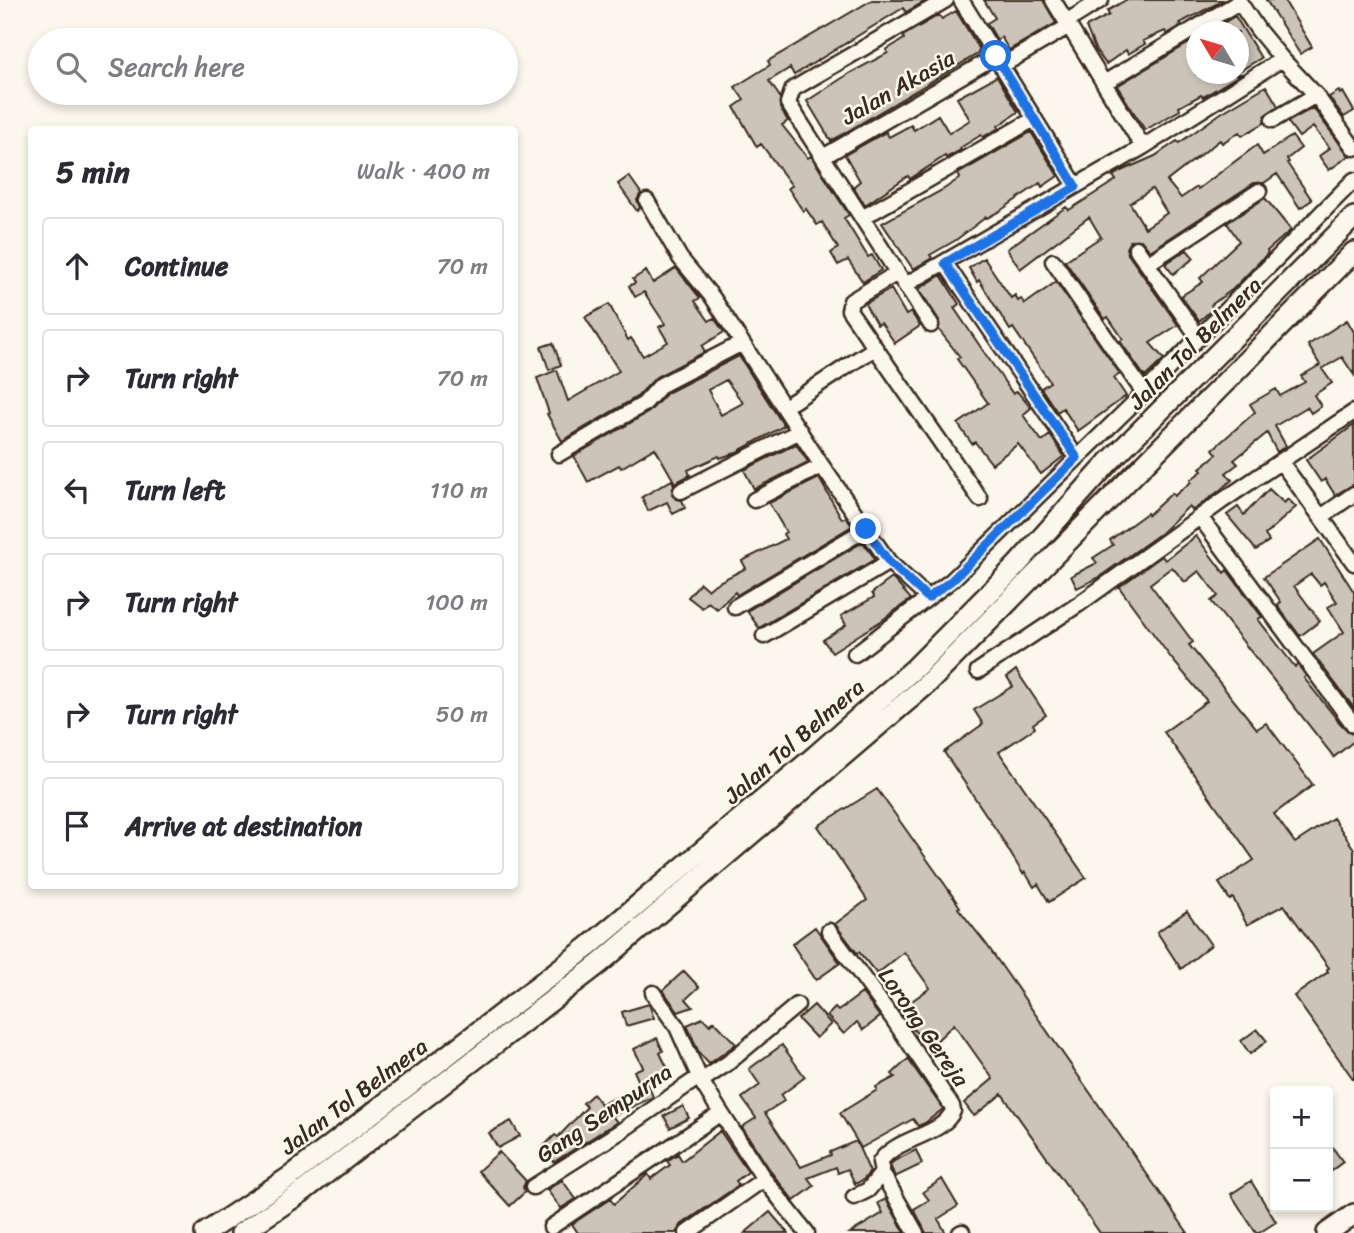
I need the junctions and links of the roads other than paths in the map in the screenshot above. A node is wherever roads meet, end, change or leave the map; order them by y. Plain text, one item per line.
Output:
1 (946, 0) edge
2 (961, 0) edge
3 (1053, 0) edge
4 (1101, 0) edge
5 (1238, 1) edge
6 (1068, 24) junction
7 (1282, 59) junction
8 (998, 61) junction
9 (1104, 83) junction
10 (1315, 95) junction
11 (1034, 119) junction
12 (1273, 120) dead end
13 (1143, 147) junction
14 (1354, 148) edge
15 (823, 157) junction
16 (1354, 180) edge
17 (1076, 187) junction
18 (1259, 191) dead end
19 (648, 201) dead end
20 (1354, 217) edge
21 (862, 218) junction
22 (1136, 248) dead end
23 (1354, 252) edge
24 (1053, 261) dead end
25 (945, 263) junction
26 (1147, 264) junction
27 (901, 279) junction
28 (931, 325) dead end
29 (1199, 338) junction
30 (742, 342) junction
31 (875, 348) junction
32 (1144, 393) junction
33 (792, 402) dead end
34 (1354, 412) edge
35 (800, 431) junction
36 (559, 454) dead end
37 (1077, 458) junction
38 (1281, 462) junction
39 (822, 466) junction
40 (681, 491) dead end
41 (1354, 494) edge
42 (980, 499) dead end
43 (754, 500) dead end
44 (1200, 517) junction
45 (1321, 517) junction
46 (866, 529) junction
47 (889, 562) junction
48 (1354, 563) edge
49 (928, 598) junction
50 (735, 607) dead end
51 (764, 636) dead end
52 (855, 654) dead end
53 (978, 671) dead end
54 (1354, 725) edge
55 (829, 932) dead end
56 (653, 993) dead end
57 (797, 1005) dead end
58 (700, 1079) junction
59 (721, 1113) junction
60 (881, 1173) junction
61 (764, 1179) junction
62 (533, 1186) dead end
63 (854, 1197) dead end
64 (1354, 1214) edge
65 (551, 1227) dead end
66 (205, 1233) edge
67 (241, 1233) edge
68 (687, 1233) edge
69 (807, 1233) edge
70 (916, 1233) edge
71 (1327, 1233) edge

1 - 15 street
2 - 8 street
3 - 6 street
4 - 6 street, Jalan Akasia
5 - 7 street
5 - 9 street
6 - 8 street, Jalan Akasia
6 - 9 street
7 - 10 street
7 - 13 street
8 - 11 street
8 - 15 street, Jalan Akasia
9 - 13 street
10 - 12 street
10 - 14 street
11 - 17 street
11 - 21 street
13 - 17 street
15 - 21 street
16 - 29 street
17 - 25 street
18 - 26 street
19 - 30 street
20 - 66 highway, Jalan Tol Belmera
21 - 27 street
22 - 26 street
23 - 67 highway, Jalan Tol Belmera
24 - 32 street
25 - 27 street
25 - 37 street
26 - 29 street
27 - 28 street
27 - 31 street
29 - 32 street
30 - 35 street
30 - 36 street
31 - 33 street
31 - 42 street
32 - 37 street
34 - 38 street
35 - 39 street
35 - 40 street
37 - 49 street
38 - 44 street
38 - 45 street
39 - 43 street
39 - 46 street
41 - 45 street
44 - 53 street
44 - 54 street
45 - 48 street
46 - 47 street
46 - 50 street
47 - 49 street
47 - 51 street
49 - 52 street
55 - 60 street, Lorong Gereja
56 - 58 street
57 - 58 street, Gang Sempurna
58 - 59 street
58 - 62 street, Gang Sempurna
59 - 61 street
59 - 65 street
60 - 63 street
60 - 70 street
61 - 68 street
61 - 69 street
64 - 71 highway

